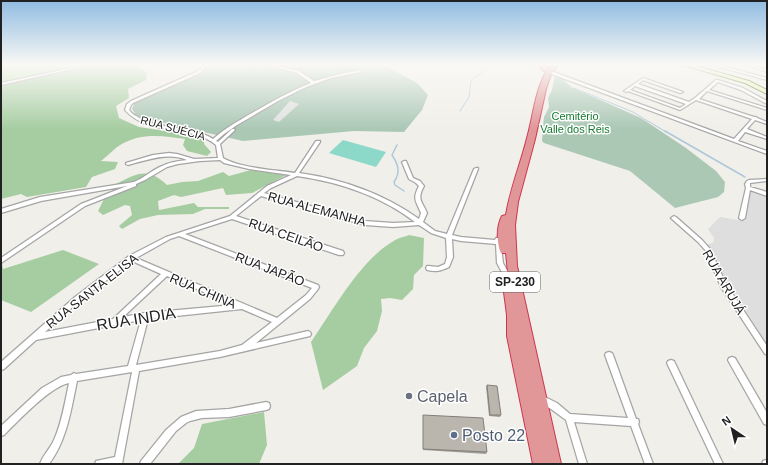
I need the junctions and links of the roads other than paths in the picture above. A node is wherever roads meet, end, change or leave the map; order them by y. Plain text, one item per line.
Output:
1 (169, 86) edge
2 (306, 86) edge
3 (543, 86) edge
4 (584, 86) edge
5 (635, 86) edge
6 (638, 86) edge
7 (662, 86) edge
8 (712, 86) edge
9 (731, 86) edge
10 (754, 86) edge
11 (707, 90) junction
12 (294, 92) junction
13 (680, 92) dead end
14 (767, 92) edge
15 (539, 99) junction
16 (696, 99) junction
17 (688, 103) junction
18 (767, 103) edge
19 (767, 109) edge
20 (755, 118) junction
21 (767, 122) edge
22 (745, 130) junction
23 (767, 138) edge
24 (214, 140) junction
25 (734, 141) junction
26 (318, 142) dead end
27 (218, 144) junction
28 (767, 153) edge
29 (221, 158) junction
30 (194, 162) junction
31 (404, 162) dead end
32 (128, 164) dead end
33 (476, 169) dead end
34 (296, 175) junction
35 (767, 180) edge
36 (140, 181) junction
37 (748, 188) junction
38 (261, 194) junction
39 (767, 194) edge
40 (1, 211) edge
41 (232, 217) junction
42 (674, 218) dead end
43 (742, 218) dead end
44 (420, 223) junction
45 (179, 234) junction
46 (449, 237) junction
47 (500, 238) junction
48 (341, 253) dead end
49 (131, 258) junction
50 (1, 261) edge
51 (429, 268) dead end
52 (165, 274) junction
53 (240, 306) junction
54 (145, 316) junction
55 (115, 321) junction
56 (277, 321) junction
57 (308, 334) dead end
58 (33, 338) junction
59 (244, 348) junction
60 (767, 352) edge
61 (609, 354) dead end
62 (732, 360) dead end
63 (671, 363) dead end
64 (1, 367) edge
65 (134, 368) junction
66 (74, 377) junction
67 (538, 398) junction
68 (266, 406) dead end
69 (569, 418) junction
70 (767, 421) edge
71 (635, 422) junction
72 (1, 432) edge
73 (119, 462) edge
74 (44, 464) edge
75 (99, 464) edge
76 (144, 464) edge
77 (541, 464) edge
78 (553, 464) edge
79 (583, 464) edge
80 (649, 464) edge
81 (719, 464) edge

1 - 24 street, RUA SUÉCIA
2 - 12 street
3 - 15 highway, SP-230
4 - 25 street
5 - 17 street
6 - 17 street
7 - 13 street
8 - 11 street
9 - 18 street
10 - 14 street
11 - 16 street
11 - 19 street
12 - 24 street
12 - 27 street
15 - 47 highway, SP-230
15 - 67 highway, SP-230
16 - 17 street
16 - 20 street
20 - 21 street
20 - 22 street
22 - 23 street
22 - 25 street
24 - 27 street, RUA SUÉCIA
25 - 28 street
26 - 34 street
27 - 29 street
29 - 30 street
29 - 34 street
30 - 32 street
30 - 36 street
31 - 44 street
33 - 46 street
34 - 38 street, RUA SANTA ELISA
34 - 44 street
35 - 37 street
36 - 40 street
36 - 50 street
37 - 39 street
37 - 43 street
38 - 41 street, RUA SANTA ELISA
38 - 44 street, RUA ALEMANHA
41 - 45 street, RUA SANTA ELISA
41 - 48 street, RUA CEILÃO
42 - 60 street, RUA ARUJÁ
44 - 46 street
45 - 49 street, RUA SANTA ELISA
45 - 56 street, RUA JAPÃO
46 - 47 street
46 - 51 street
47 - 77 highway, SP-230
49 - 52 street, RUA CHINA
49 - 58 street, RUA SANTA ELISA
52 - 53 street, RUA CHINA
52 - 55 street
53 - 54 street, RUA INDIA
53 - 56 street, RUA CHINA
54 - 55 street, RUA INDIA
54 - 65 street
55 - 58 street, RUA INDIA
56 - 59 street, RUA JAPÃO
57 - 59 street
58 - 64 street, RUA SANTA ELISA
59 - 65 street, RUA JAPÃO
61 - 71 street
62 - 70 street
63 - 81 street
65 - 66 street, RUA JAPÃO
65 - 73 street
66 - 72 street, RUA JAPÃO
66 - 74 street
67 - 69 street
67 - 78 highway, SP-230
68 - 76 street
69 - 71 street
69 - 79 street
71 - 80 street
73 - 75 street

